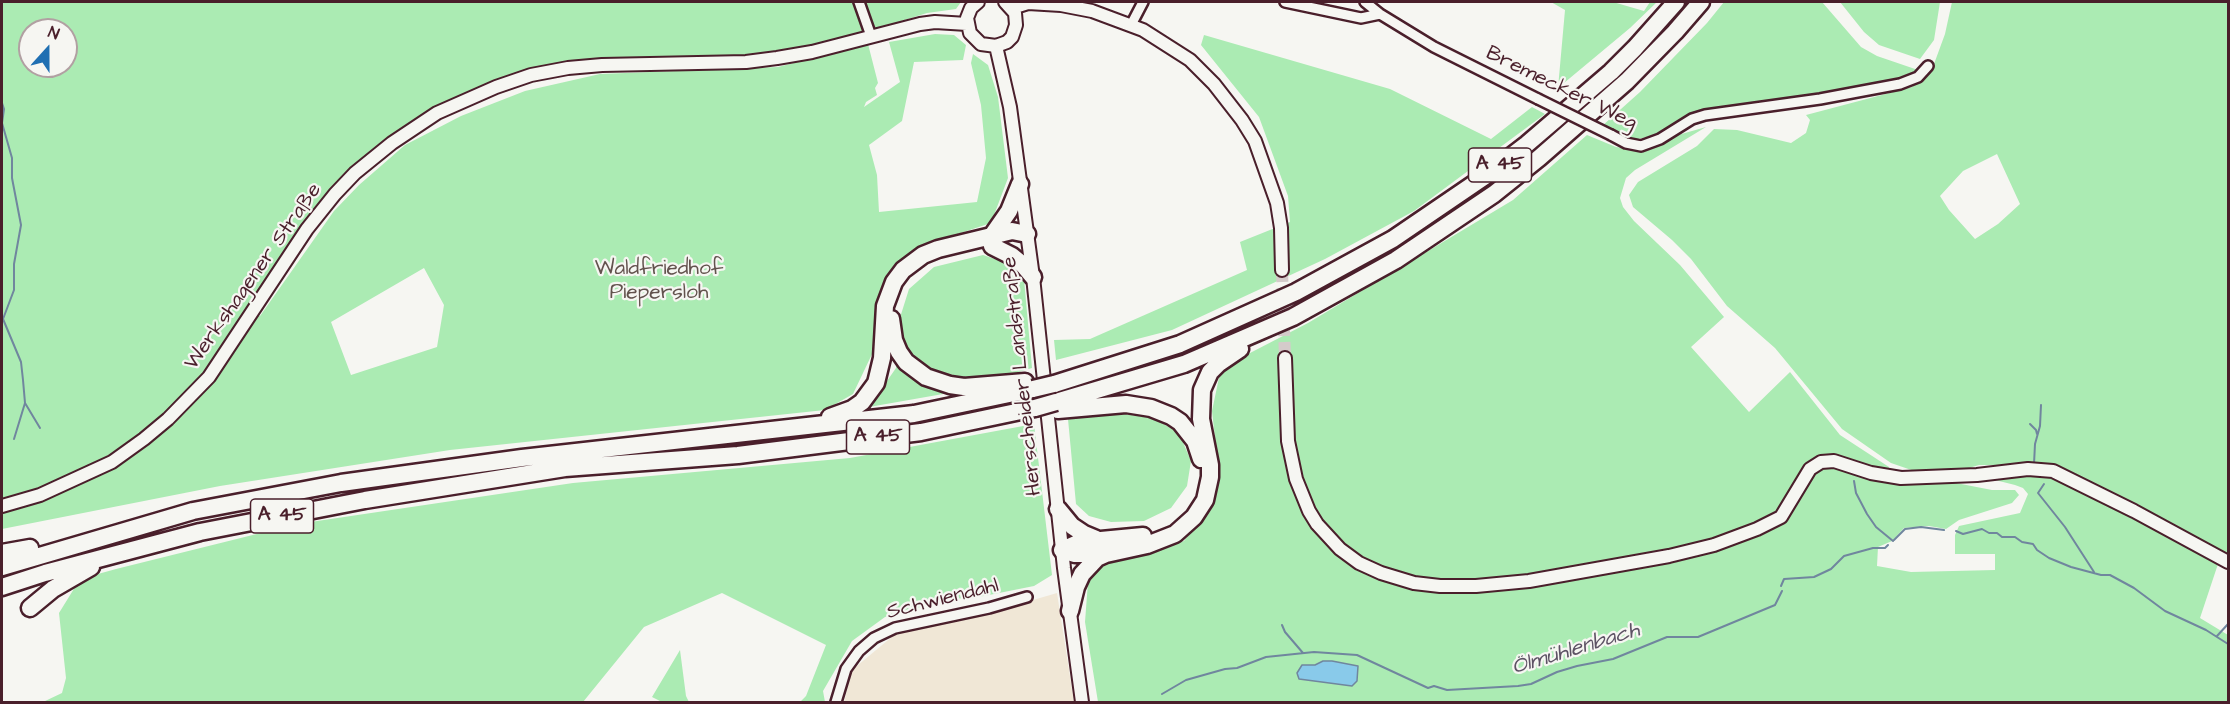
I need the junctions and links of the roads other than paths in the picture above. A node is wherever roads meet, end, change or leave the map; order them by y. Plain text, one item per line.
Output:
1 (859, 2) edge
2 (978, 2) edge
3 (1143, 2) edge
4 (1285, 2) edge
5 (1365, 2) edge
6 (1676, 2) edge
7 (1701, 2) edge
8 (1008, 5) edge
9 (1380, 14) junction
10 (967, 24) junction
11 (1131, 25) junction
12 (871, 36) junction
13 (996, 46) junction
14 (1928, 66) dead end
15 (1020, 184) junction
16 (1027, 234) junction
17 (992, 240) junction
18 (1282, 270) tunnel mouth
19 (1033, 277) junction
20 (1293, 317) junction
21 (1285, 358) tunnel mouth
22 (1032, 385) junction
23 (1056, 406) junction
24 (776, 429) junction
25 (2, 506) edge
26 (1058, 509) junction
27 (81, 543) junction
28 (1103, 547) junction
29 (1062, 550) junction
30 (124, 552) junction
31 (2, 553) edge
32 (2229, 562) edge
33 (2, 567) edge
34 (2, 587) edge
35 (1027, 597) dead end
36 (30, 608) dead end
37 (1070, 611) junction
38 (836, 702) edge
39 (1082, 702) edge

1 - 12 street
2 - 10 main road
3 - 11 street
4 - 9 street
5 - 9 street, Bremecker Weg
6 - 22 highway, A 45
7 - 20 highway, A 45
8 - 11 main road
8 - 13 main road
9 - 14 street, Bremecker Weg, bridge
10 - 12 main road, Werkshagener Straße
10 - 13 main road
11 - 18 main road
12 - 25 main road, Werkshagener Straße
13 - 15 main road, Herscheider Landstraße
15 - 16 main road, Herscheider Landstraße
15 - 17 highway
16 - 17 highway
16 - 19 main road, Herscheider Landstraße
17 - 19 highway
17 - 22 highway
17 - 24 highway
19 - 26 main road, Herscheider Landstraße
20 - 23 highway, A 45
20 - 28 highway
21 - 32 main road
22 - 24 highway, A 45
23 - 28 highway
23 - 30 highway, A 45, bridge
24 - 27 highway, A 45
26 - 28 highway
26 - 29 main road, Herscheider Landstraße
27 - 31 highway
27 - 33 highway, A 45
28 - 29 highway
28 - 37 highway
29 - 37 main road, Herscheider Landstraße
30 - 34 highway, A 45
30 - 36 highway
35 - 38 street, Schwiendahl
37 - 39 main road, Herscheider Landstraße

